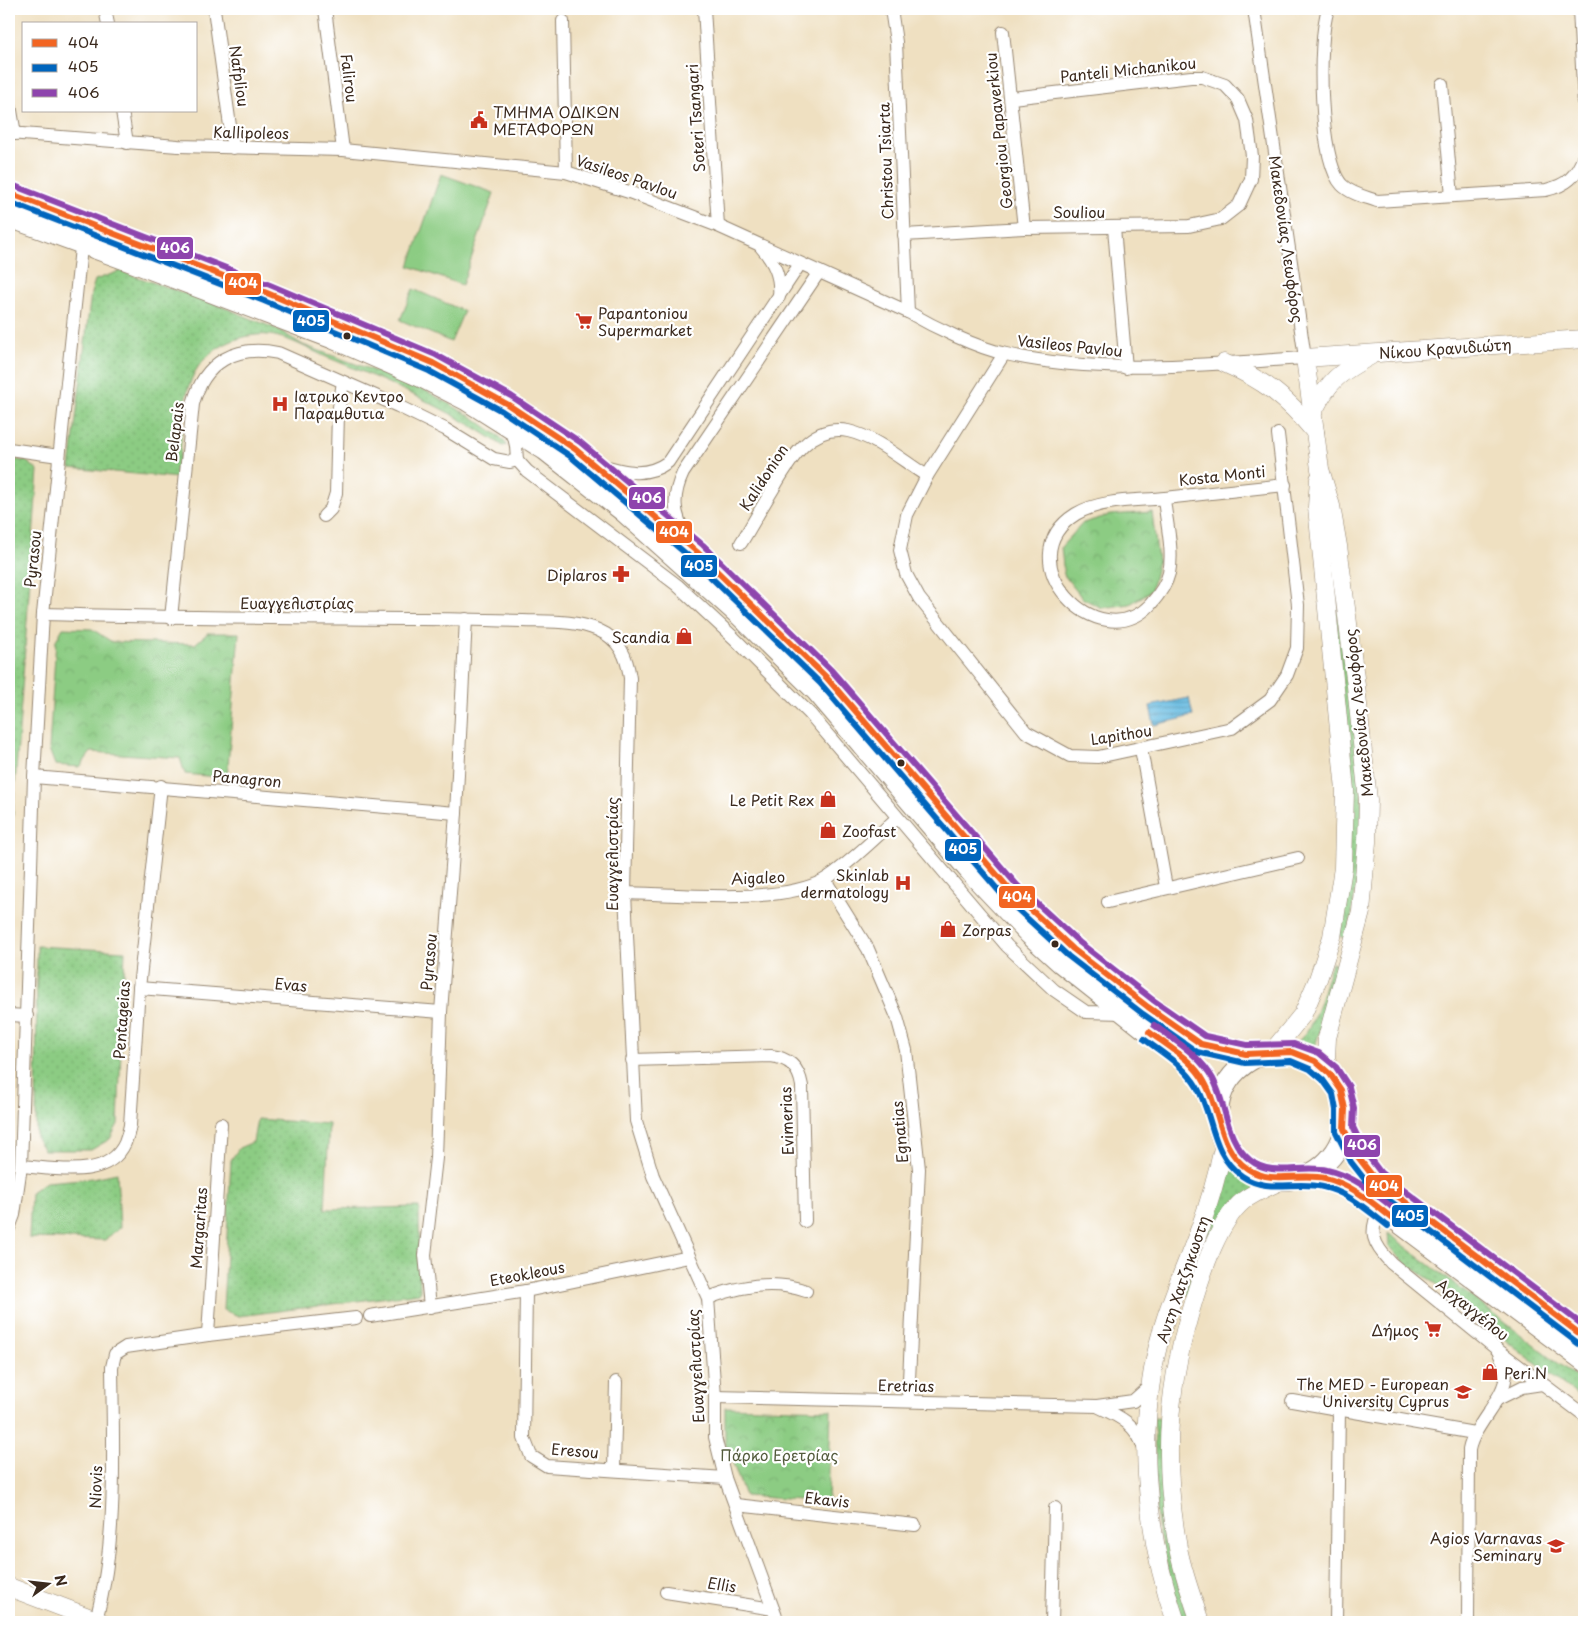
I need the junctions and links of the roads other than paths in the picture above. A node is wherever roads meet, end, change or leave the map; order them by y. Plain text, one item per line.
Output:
1 (105, 9) edge
2 (214, 9) edge
3 (325, 9) edge
4 (704, 9) edge
5 (891, 9) edge
6 (1254, 9) edge
7 (1328, 9) edge
8 (1579, 9) edge
9 (563, 20) dead end
10 (108, 22) edge
11 (1003, 32) dead end
12 (1442, 84) dead end
13 (1012, 98) junction
14 (9, 99) edge
15 (1584, 106) edge
16 (122, 112) edge
17 (12, 134) edge
18 (127, 143) junction
19 (233, 148) junction
20 (343, 150) junction
21 (1584, 156) edge
22 (566, 172) junction
23 (9, 194) edge
24 (1452, 196) junction
25 (9, 218) edge
26 (87, 223) junction
27 (718, 226) junction
28 (1024, 228) junction
29 (1114, 228) junction
30 (904, 235) junction
31 (80, 244) junction
32 (759, 245) junction
33 (800, 264) junction
34 (819, 272) junction
35 (779, 297) junction
36 (908, 312) junction
37 (1584, 339) edge
38 (1375, 353) junction
39 (1004, 354) junction
40 (1305, 358) junction
41 (1224, 363) junction
42 (1126, 368) junction
43 (343, 382) junction
44 (1312, 412) junction
45 (512, 428) junction
46 (1315, 432) junction
47 (1278, 434) dead end
48 (9, 450) edge
49 (59, 456) junction
50 (517, 460) junction
51 (592, 463) junction
52 (1320, 469) junction
53 (927, 476) junction
54 (1285, 485) junction
55 (1164, 498) junction
56 (324, 516) dead end
57 (741, 543) dead end
58 (697, 552) junction
59 (43, 614) junction
60 (171, 618) junction
61 (466, 619) junction
62 (1141, 749) junction
63 (34, 776) junction
64 (162, 786) junction
65 (456, 813) junction
66 (897, 818) junction
67 (1298, 858) dead end
68 (825, 880) junction
69 (1166, 888) junction
70 (625, 893) junction
71 (1108, 902) dead end
72 (138, 988) junction
73 (441, 1012) junction
74 (1123, 1013) junction
75 (9, 1015) edge
76 (27, 1016) junction
77 (1266, 1053) junction
78 (632, 1060) junction
79 (1330, 1074) junction
80 (1218, 1117) junction
81 (221, 1124) dead end
82 (1344, 1129) junction
83 (1224, 1144) junction
84 (21, 1166) junction
85 (1292, 1178) junction
86 (1380, 1209) junction
87 (805, 1220) dead end
88 (9, 1228) edge
89 (689, 1257) junction
90 (526, 1291) junction
91 (806, 1291) dead end
92 (708, 1298) junction
93 (430, 1307) junction
94 (370, 1316) dead end
95 (356, 1318) dead end
96 (208, 1334) junction
97 (1584, 1337) edge
98 (1498, 1350) junction
99 (1584, 1361) edge
100 (616, 1382) dead end
101 (1152, 1384) junction
102 (1542, 1384) junction
103 (715, 1396) junction
104 (1495, 1400) junction
105 (908, 1401) junction
106 (1292, 1401) dead end
107 (1097, 1406) junction
108 (1339, 1410) junction
109 (1584, 1416) edge
110 (1474, 1433) junction
111 (1146, 1457) junction
112 (614, 1469) junction
113 (725, 1478) junction
114 (736, 1505) junction
115 (1055, 1508) dead end
116 (915, 1525) dead end
117 (9, 1588) edge
118 (666, 1592) dead end
119 (773, 1609) junction
120 (99, 1621) edge
121 (778, 1622) edge
122 (1052, 1622) edge
123 (1176, 1622) edge
124 (1200, 1622) edge
125 (1336, 1622) edge
126 (1468, 1622) edge

1 - 10 street
2 - 19 street, Nafpliou
3 - 20 street, Falirou
4 - 27 street, Soteri Tsangari
5 - 30 street, Christou Tsiarta
6 - 40 street, Μακεδονίας Λεωφόρος
7 - 24 street
8 - 15 street
9 - 22 street
11 - 13 street, Georgiou Papaverkiou
12 - 24 street
13 - 28 street, Georgiou Papaverkiou
13 - 29 street, Panteli Michanikou
14 - 17 street
16 - 18 street
17 - 18 street, Kallipoleos
18 - 19 street, Kallipoleos
19 - 20 street, Kallipoleos
20 - 22 street, Vasileos Pavlou
21 - 24 street
22 - 27 street, Vasileos Pavlou
23 - 26 main road
25 - 31 main road
26 - 31 street, Pyrasou
26 - 51 main road
27 - 32 street, Vasileos Pavlou
28 - 29 street, Souliou
28 - 30 street, Souliou
29 - 42 street, Souliou
30 - 36 street, Christou Tsiarta
31 - 45 main road
31 - 49 street, Pyrasou
32 - 33 street, Vasileos Pavlou
32 - 35 street
33 - 34 street, Vasileos Pavlou
33 - 35 street
34 - 36 street, Vasileos Pavlou
34 - 58 street
35 - 51 street
36 - 39 street, Vasileos Pavlou
37 - 38 main road, Νίκου Κρανιδιώτη
38 - 40 main road, Νίκου Κρανιδιώτη
38 - 44 main road
39 - 42 street, Vasileos Pavlou
39 - 53 street, Lapithou
40 - 41 street, Vasileos Pavlou
40 - 44 main road, Μακεδονίας Λεωφόρος
41 - 42 street, Vasileos Pavlou
41 - 46 main road
43 - 50 street, Belapais
43 - 56 street
43 - 60 street, Belapais
44 - 46 main road, Μακεδονίας Λεωφόρος
45 - 50 street
45 - 74 main road
46 - 52 main road, Μακεδονίας Λεωφόρος
47 - 54 street, Lapithou
48 - 49 street
49 - 59 street, Pyrasou
50 - 66 street
51 - 58 main road
52 - 77 main road, Μακεδονίας Λεωφόρος
52 - 79 main road, Μακεδονίας Λεωφόρος
53 - 57 street, Kalidonion
53 - 62 street, Lapithou
54 - 55 street, Kosta Monti
54 - 62 street, Lapithou
55 - 55 street, Kosta Monti
58 - 77 main road
59 - 60 street, Ευαγγελιστρίας
59 - 63 street, Pyrasou
60 - 61 street, Ευαγγελιστρίας
61 - 65 street, Pyrasou
61 - 70 street, Ευαγγελιστρίας
62 - 69 street
63 - 64 street, Panagron
63 - 76 street, Pyrasou
64 - 65 street, Panagron
64 - 72 street, Pentageias
65 - 73 street, Pyrasou
66 - 68 street, Aigaleo
66 - 74 street
67 - 69 street
68 - 70 street, Aigaleo
68 - 105 street, Egnatias
69 - 71 street
70 - 78 street, Ευαγγελιστρίας
72 - 73 street, Evas
72 - 84 street, Pentageias
73 - 93 street, Pyrasou
74 - 80 main road
75 - 76 street
76 - 84 street, Pyrasou
77 - 79 main road
77 - 80 main road
78 - 87 street, Evimerias
78 - 89 street, Ευαγγελιστρίας
79 - 82 main road
80 - 83 main road
81 - 96 street, Margaritas
82 - 85 main road
82 - 97 main road
83 - 85 main road
83 - 101 main road, Αντη Χατζηκωστη
84 - 88 street, Pyrasou
85 - 86 main road
85 - 124 main road, Αντη Χατζηκωστη
86 - 98 street, Αρχαγγέλου
86 - 99 main road
89 - 90 street, Eteokleous
89 - 92 street, Ευαγγελιστρίας
90 - 93 street, Eteokleous
90 - 112 street, Eresou
91 - 92 street
92 - 103 street, Ευαγγελιστρίας
93 - 94 street, Eteokleous
95 - 96 street
96 - 120 street, Niovis
98 - 102 street, Αρχαγγέλου
98 - 104 street
100 - 112 street
101 - 107 street, Eretrias
101 - 111 main road, Αντη Χατζηκωστη
102 - 104 street
102 - 109 street, Αρχαγγέλου
103 - 105 street, Eretrias
103 - 113 street, Ευαγγελιστρίας
104 - 110 street
105 - 107 street, Eretrias
106 - 108 street
107 - 111 street, Eretrias
108 - 110 street
108 - 125 street
110 - 126 street
111 - 123 main road, Αντη Χατζηκωστη
112 - 113 street, Eresou
113 - 114 street, Ευαγγελιστρίας
114 - 116 street, Ekavis
114 - 119 street, Ευαγγελιστρίας
115 - 122 street
117 - 120 main road
118 - 119 street, Ellis
119 - 121 street, Ευαγγελιστρίας

